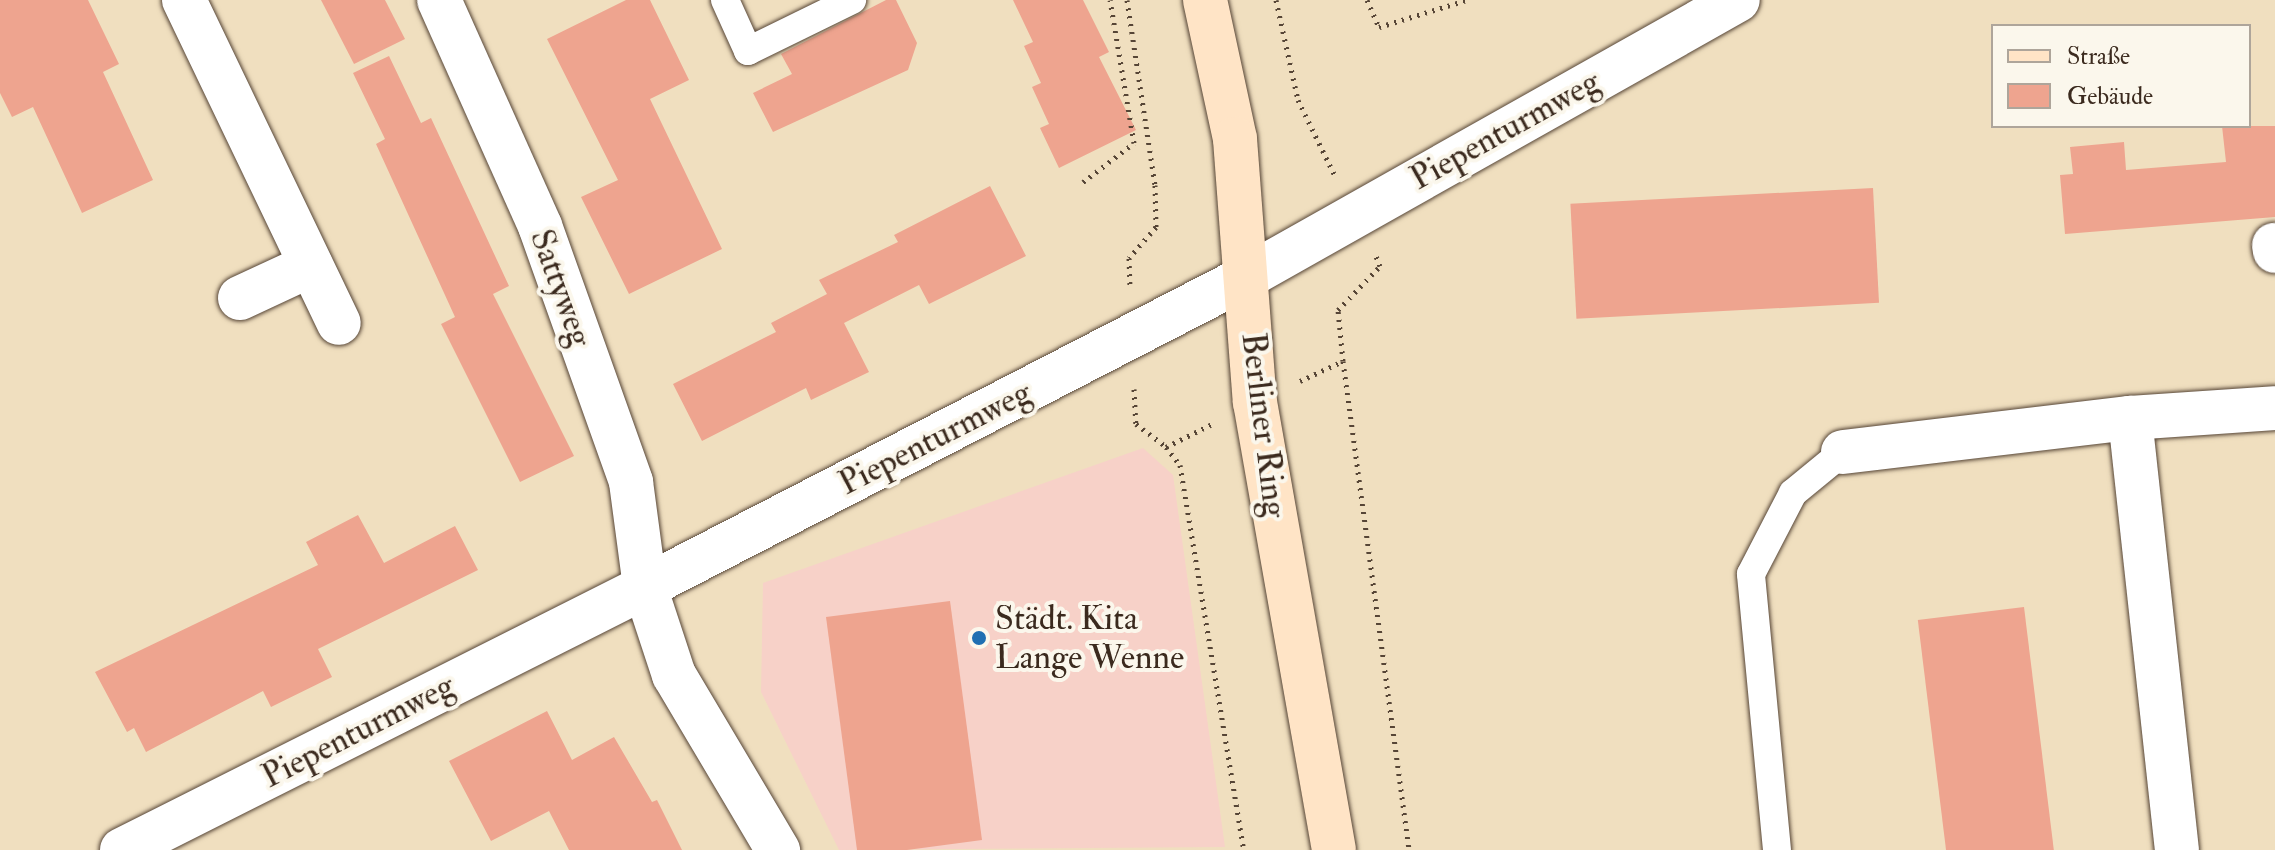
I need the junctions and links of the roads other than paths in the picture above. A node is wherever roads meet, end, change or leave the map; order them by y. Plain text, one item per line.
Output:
1 (184, 0) edge
2 (439, 0) edge
3 (725, 0) edge
4 (852, 0) edge
5 (1205, 0) edge
6 (1736, 0) edge
7 (2274, 245) edge
8 (2275, 251) edge
9 (311, 265) junction
10 (1248, 276) junction
11 (240, 298) dead end
12 (339, 323) dead end
13 (2275, 408) edge
14 (2130, 418) junction
15 (1843, 452) joint
16 (645, 587) junction
17 (122, 850) edge
18 (778, 850) edge
19 (1334, 850) edge
20 (1777, 850) edge
21 (2177, 850) edge

1 - 9 street
2 - 16 street, Sattyweg
3 - 4 lane
5 - 10 main road, Berliner Ring
6 - 10 street, Piepenturmweg
7 - 8 street
9 - 11 street
9 - 12 street
10 - 16 street, Piepenturmweg
10 - 19 main road, Berliner Ring
13 - 14 street
14 - 15 street
14 - 21 street
15 - 20 lane
16 - 17 street, Piepenturmweg
16 - 18 street, Sattyweg

